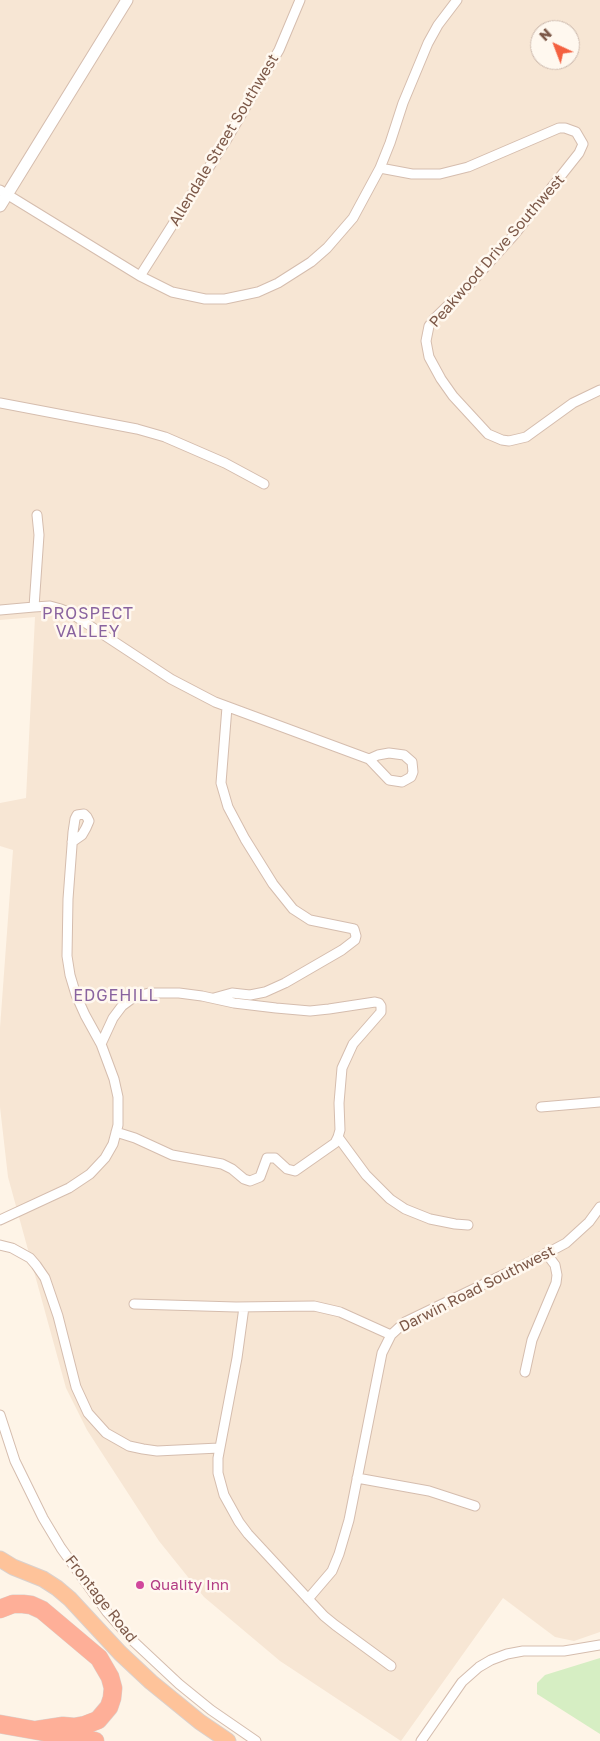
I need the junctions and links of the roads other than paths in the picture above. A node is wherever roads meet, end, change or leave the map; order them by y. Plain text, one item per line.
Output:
1 (127, 0) edge
2 (300, 0) edge
3 (457, 0) edge
4 (380, 168) junction
5 (4, 192) edge
6 (0, 206) edge
7 (140, 276) junction
8 (600, 390) edge
9 (0, 403) edge
10 (264, 484) dead end
11 (38, 515) dead end
12 (34, 606) junction
13 (0, 610) edge
14 (227, 706) junction
15 (369, 759) junction
16 (72, 842) dead end
17 (214, 998) junction
18 (101, 1044) junction
19 (600, 1102) edge
20 (541, 1107) dead end
21 (116, 1132) junction
22 (338, 1137) junction
23 (600, 1207) edge
24 (0, 1220) edge
25 (468, 1225) dead end
26 (0, 1245) edge
27 (546, 1253) junction
28 (134, 1304) dead end
29 (244, 1307) junction
30 (391, 1335) junction
31 (525, 1372) dead end
32 (0, 1415) edge
33 (219, 1448) junction
34 (357, 1478) junction
35 (475, 1506) dead end
36 (4, 1564) edge
37 (308, 1600) junction
38 (0, 1609) edge
39 (600, 1645) edge
40 (391, 1666) dead end
41 (0, 1724) edge
42 (37, 1730) junction
43 (95, 1741) edge
44 (228, 1741) edge
45 (256, 1741) edge
46 (421, 1741) edge

1 - 5 street
2 - 7 street, Allendale Street Southwest
3 - 4 street
4 - 7 street
4 - 8 street, Peakwood Drive Southwest
5 - 6 street
5 - 7 street
9 - 10 street
11 - 12 street
12 - 13 street
12 - 14 street
14 - 15 street
14 - 17 street
15 - 15 street
16 - 18 street
17 - 18 street
17 - 22 street
18 - 21 street
19 - 20 street
21 - 22 street
21 - 24 street
22 - 25 street
23 - 27 street, Darwin Road Southwest
26 - 33 street
27 - 30 street, Darwin Road Southwest
27 - 31 street
28 - 29 street, Darwin Road Southwest
29 - 30 street, Darwin Road Southwest
29 - 33 street
30 - 34 street
32 - 45 street, Frontage Road
33 - 37 street
34 - 35 street
34 - 37 street
36 - 44 highway
37 - 40 street
38 - 42 highway
39 - 46 street
41 - 42 highway
42 - 43 highway

